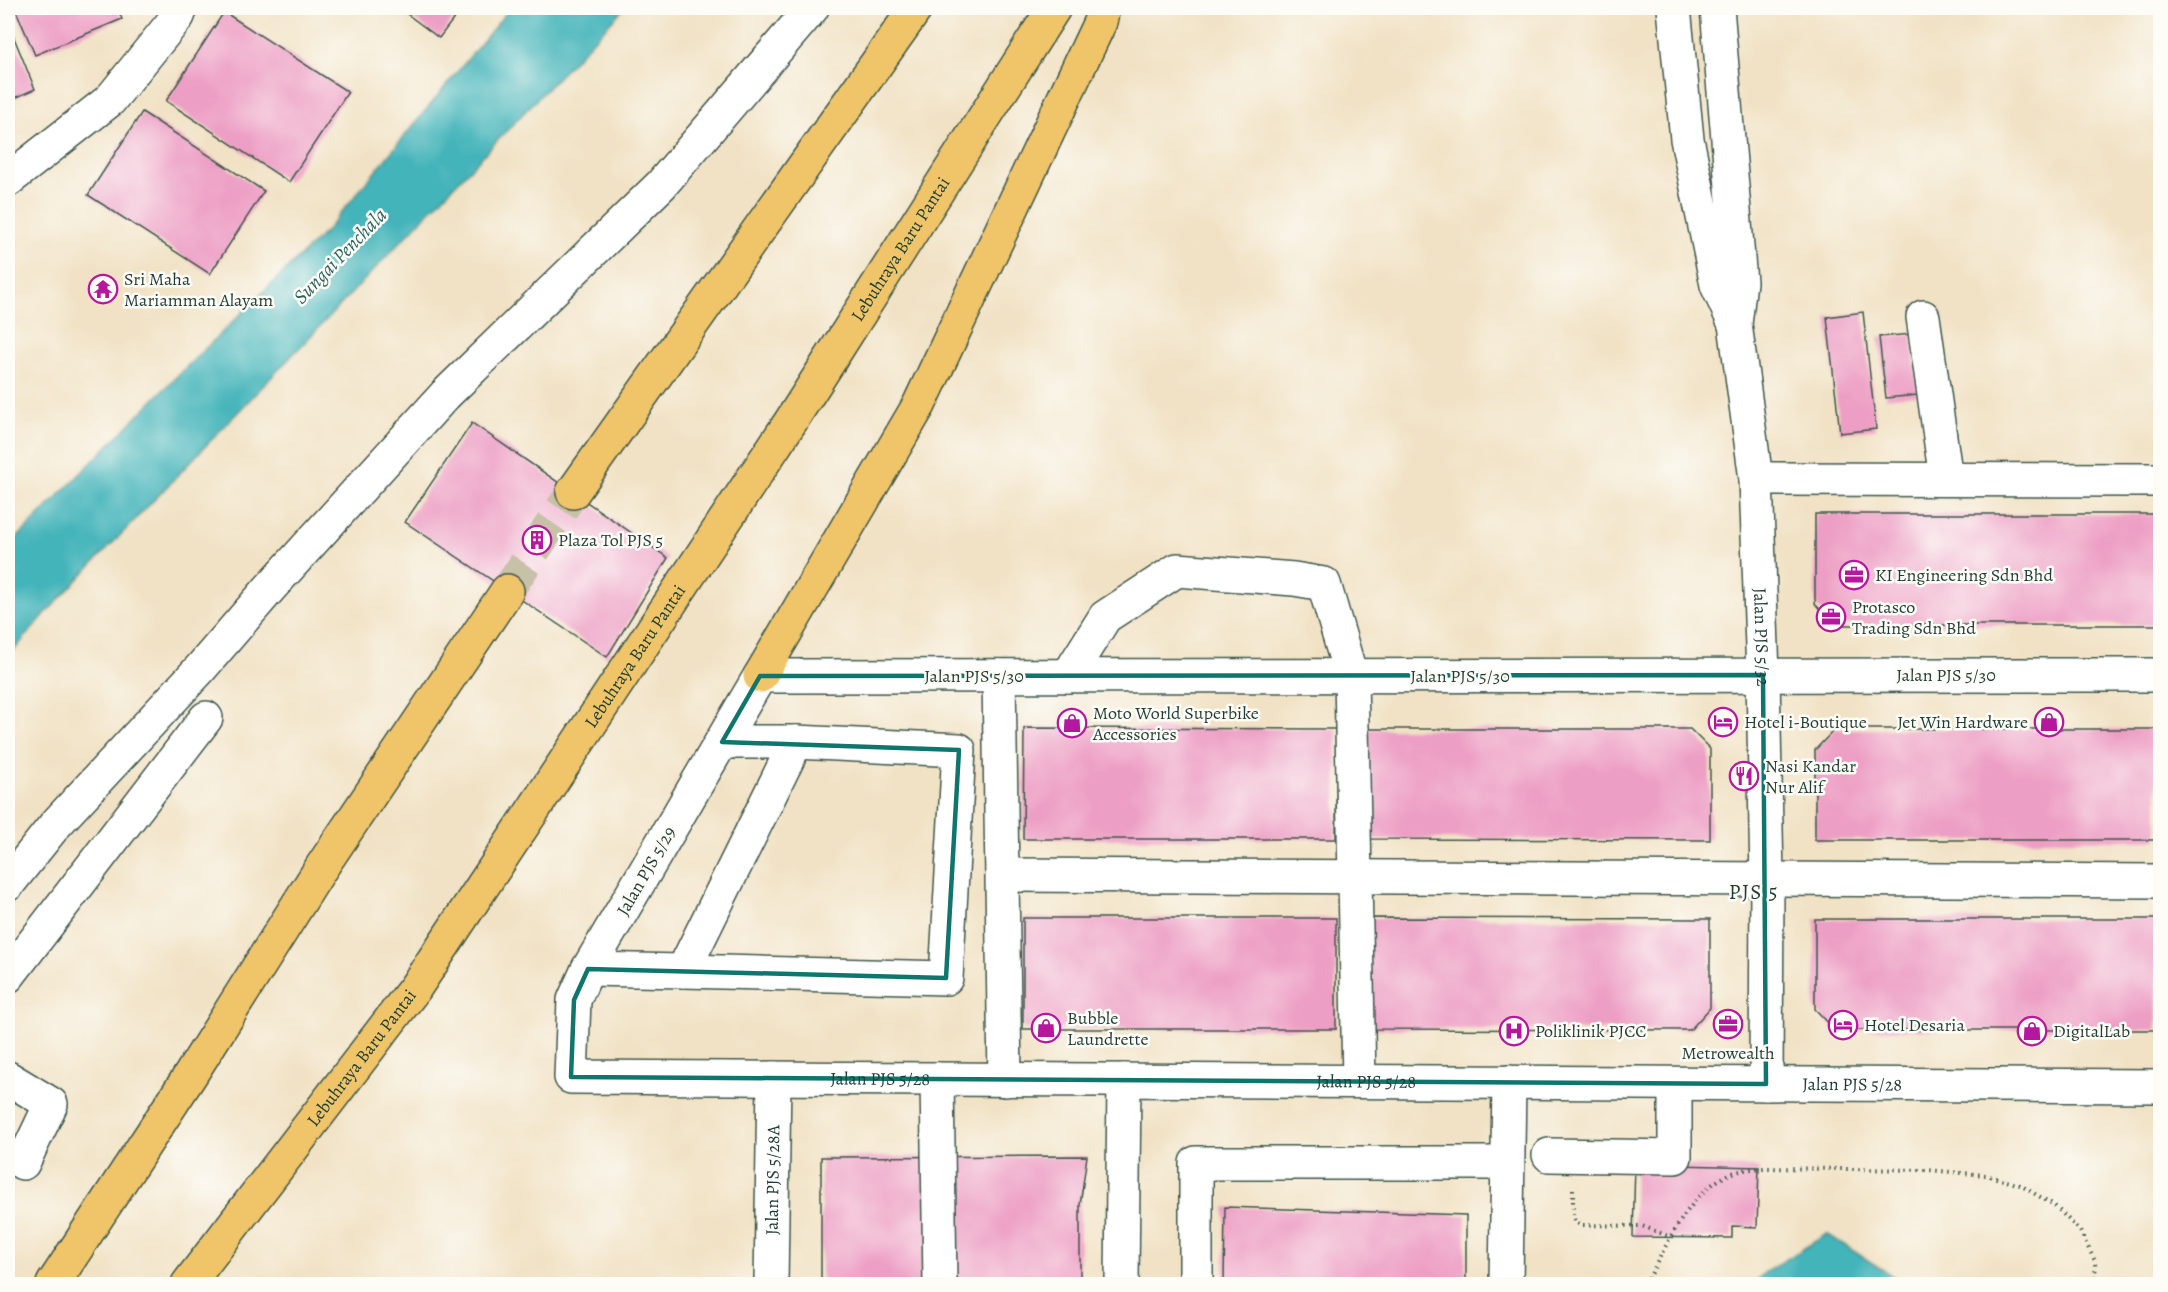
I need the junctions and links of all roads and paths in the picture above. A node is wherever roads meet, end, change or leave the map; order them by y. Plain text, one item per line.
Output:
1 (181, 8) edge
2 (812, 8) edge
3 (916, 8) edge
4 (1054, 8) edge
5 (1103, 8) edge
6 (1674, 8) edge
7 (1717, 8) edge
8 (8, 180) edge
9 (1923, 317) dead end
10 (1735, 324) junction
11 (1756, 479) junction
12 (1946, 479) junction
13 (2160, 480) edge
14 (573, 492) tunnel mouth
15 (507, 591) tunnel mouth
16 (1763, 675) junction
17 (2160, 675) edge
18 (760, 676) junction
19 (999, 676) junction
20 (1068, 676) junction
21 (1351, 676) junction
22 (206, 718) dead end
23 (722, 742) junction
24 (796, 742) junction
25 (1003, 875) junction
26 (1356, 877) junction
27 (1767, 879) junction
28 (2160, 881) edge
29 (8, 884) edge
30 (588, 969) junction
31 (683, 971) junction
32 (8, 976) edge
33 (571, 1077) joint
34 (8, 1078) edge
35 (774, 1078) junction
36 (937, 1079) junction
37 (1005, 1080) junction
38 (1124, 1080) junction
39 (1359, 1081) junction
40 (1509, 1082) junction
41 (1675, 1084) junction
42 (1766, 1084) junction
43 (2160, 1086) edge
44 (8, 1155) edge
45 (1561, 1155) joint
46 (1508, 1163) junction
47 (1671, 1237) junction
48 (53, 1284) edge
49 (188, 1284) edge
50 (771, 1284) edge
51 (940, 1284) edge
52 (1122, 1284) edge
53 (1196, 1284) edge
54 (1506, 1284) edge
55 (1646, 1284) edge
56 (2096, 1284) edge

1 - 8 street
2 - 29 street
3 - 14 highway
4 - 49 highway, Lebuhraya Baru Pantai
5 - 18 highway
6 - 10 street
7 - 10 street
9 - 12 street
10 - 11 street, Jalan PJS 5/32
11 - 12 street
11 - 16 street, Jalan PJS 5/32
12 - 13 street
15 - 48 highway
16 - 17 street, Jalan PJS 5/30
16 - 21 street, Jalan PJS 5/30
16 - 27 street, Jalan PJS 5/32
18 - 19 street, Jalan PJS 5/30
18 - 23 street, Jalan PJS 5/29
19 - 20 street, Jalan PJS 5/30
19 - 25 street
20 - 21 street, Jalan PJS 5/30
20 - 21 street
21 - 26 street
22 - 32 street
23 - 24 street
23 - 30 street, Jalan PJS 5/29
24 - 31 street
24 - 31 street
25 - 26 street
25 - 37 street
26 - 27 street
26 - 39 street
27 - 28 street
27 - 42 street, Jalan PJS 5/32
30 - 31 street
30 - 33 street, Jalan PJS 5/29
33 - 35 street, Jalan PJS 5/28
34 - 44 street
35 - 36 street, Jalan PJS 5/28
35 - 50 street, Jalan PJS 5/28A
36 - 37 street, Jalan PJS 5/28
36 - 51 street
37 - 38 street, Jalan PJS 5/28
38 - 39 street, Jalan PJS 5/28
38 - 52 street
39 - 40 street, Jalan PJS 5/28
40 - 41 street, Jalan PJS 5/28
40 - 46 street
41 - 42 street, Jalan PJS 5/28
41 - 45 street
42 - 43 street, Jalan PJS 5/28
45 - 47 path
46 - 53 street
46 - 54 street
47 - 55 path
47 - 56 path

